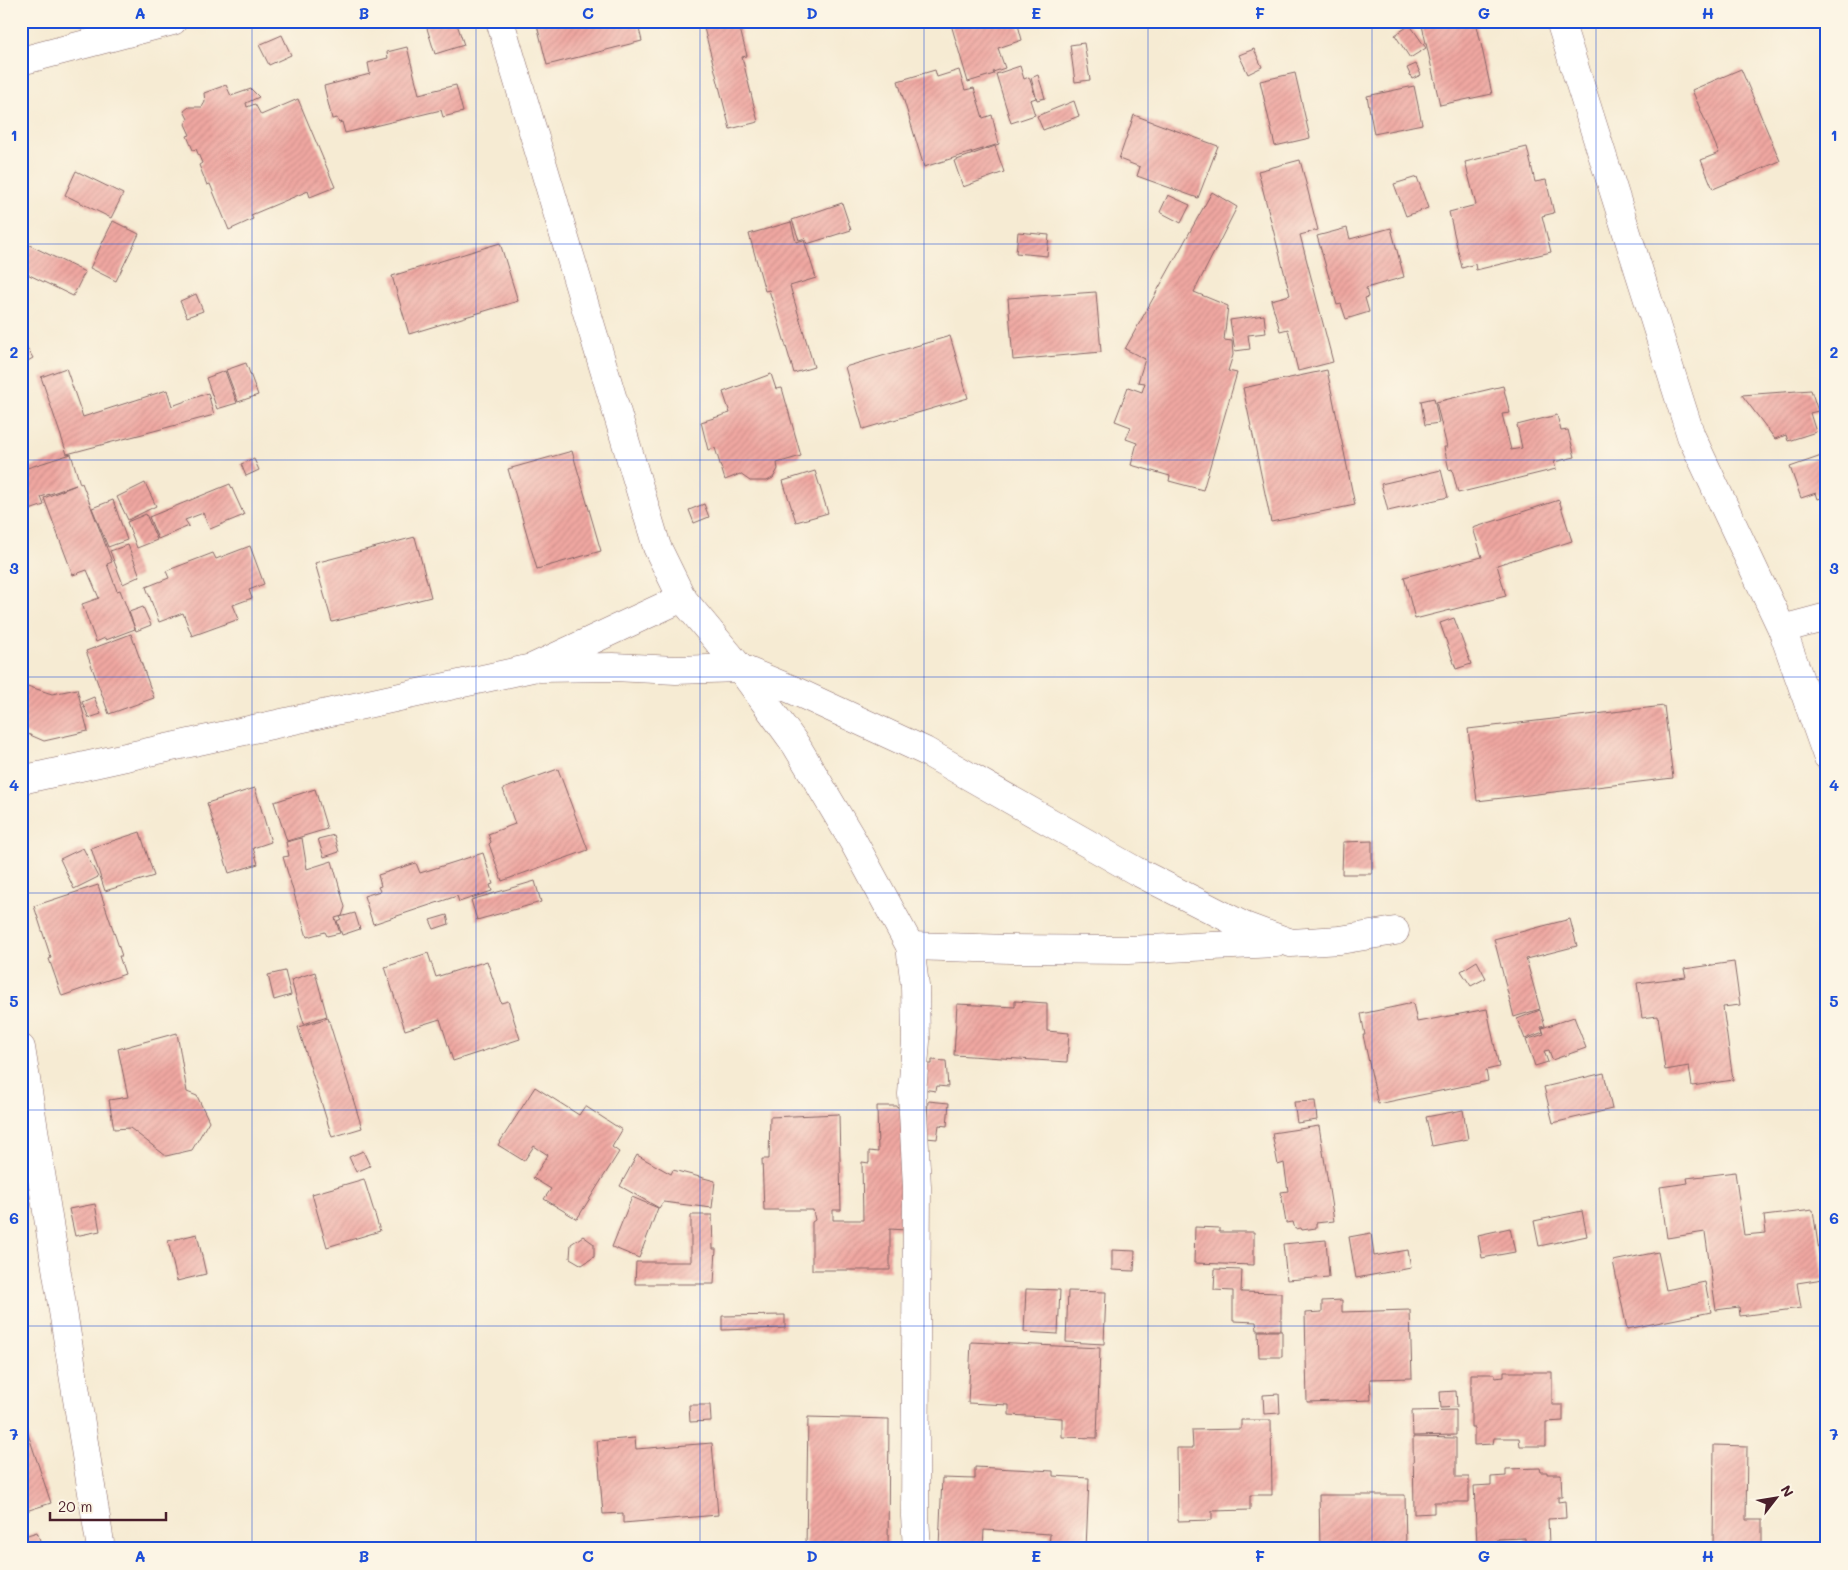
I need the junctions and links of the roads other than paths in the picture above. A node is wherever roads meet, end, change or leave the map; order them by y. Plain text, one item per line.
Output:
1 (173, 21) edge
2 (500, 21) edge
3 (1560, 21) edge
4 (21, 61) edge
5 (682, 598) junction
6 (1827, 617) edge
7 (1782, 628) junction
8 (532, 668) junction
9 (740, 668) junction
10 (1827, 756) edge
11 (21, 780) edge
12 (1395, 931) dead end
13 (1291, 943) junction
14 (910, 946) junction
15 (21, 1048) edge
16 (100, 1549) edge
17 (917, 1549) edge

1 - 4 street
2 - 5 street
3 - 7 street
5 - 8 street
5 - 9 street
6 - 7 street
7 - 10 street
8 - 9 street
8 - 11 street
9 - 13 street
9 - 14 street
12 - 13 street
13 - 14 street
14 - 17 street
15 - 16 street

